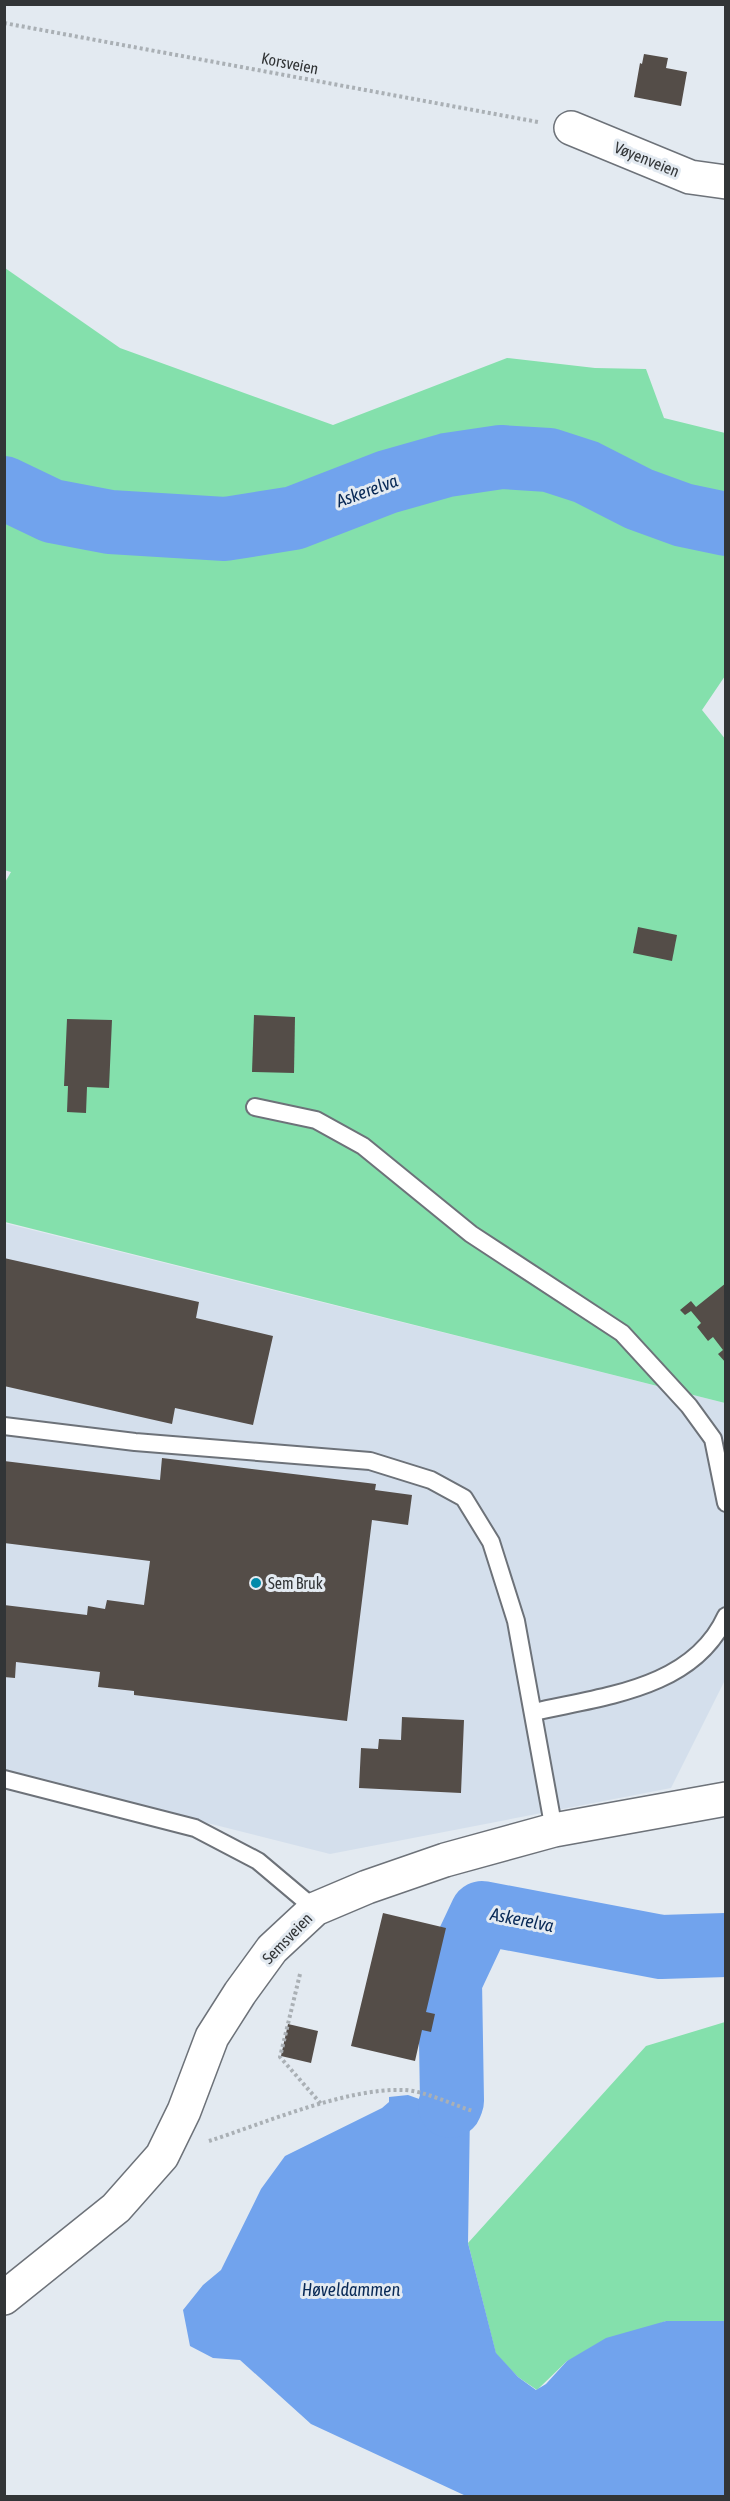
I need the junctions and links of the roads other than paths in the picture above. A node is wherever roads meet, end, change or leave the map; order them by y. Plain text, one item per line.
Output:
1 (571, 128) road end
2 (726, 182) edge
3 (255, 1107) dead end
4 (4, 1426) edge
5 (726, 1503) edge
6 (726, 1616) edge
7 (534, 1712) junction
8 (4, 1779) edge
9 (726, 1799) edge
10 (554, 1830) junction
11 (315, 1909) junction
12 (4, 2298) edge

1 - 2 main road, Vøyenveien
3 - 5 lane
4 - 7 lane
6 - 7 lane
7 - 10 lane
8 - 11 lane
9 - 10 main road, Semsveien
10 - 11 main road, Semsveien
11 - 12 main road, Semsveien

